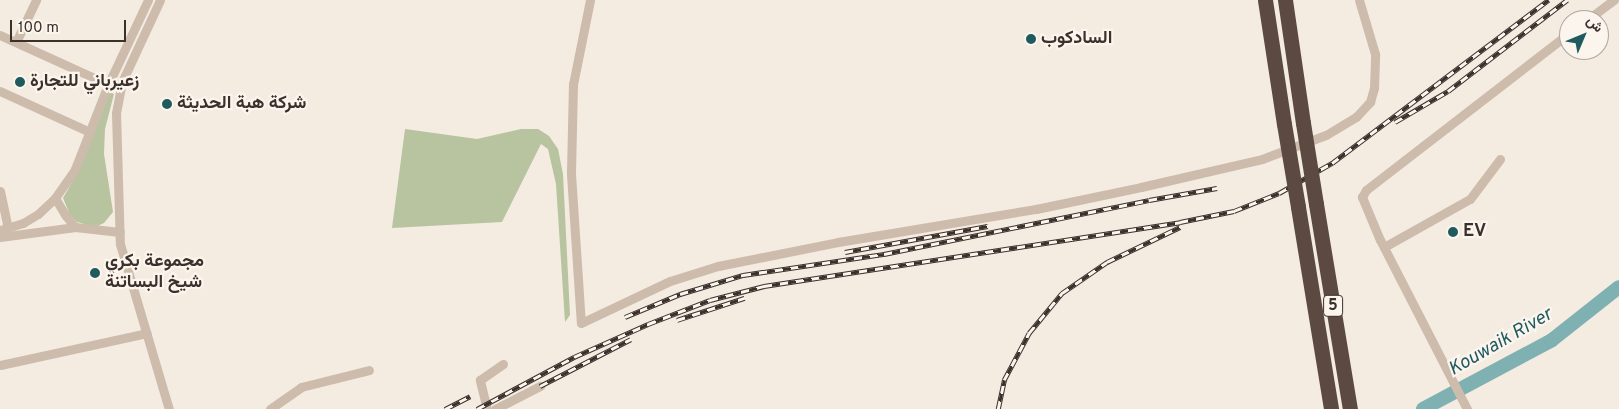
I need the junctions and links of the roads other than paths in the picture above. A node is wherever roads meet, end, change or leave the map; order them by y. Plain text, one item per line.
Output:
1 (36, 0) edge
2 (148, 0) edge
3 (160, 0) edge
4 (590, 0) edge
5 (1266, 0) edge
6 (1284, 0) edge
7 (1359, 0) edge
8 (1614, 0) edge
9 (1600, 10) edge
10 (0, 35) edge
11 (1559, 41) edge
12 (16, 42) junction
13 (108, 85) junction
14 (119, 90) junction
15 (0, 91) edge
16 (90, 132) junction
17 (1500, 159) dead end
18 (0, 191) edge
19 (55, 198) junction
20 (75, 228) junction
21 (4, 229) edge
22 (120, 232) junction
23 (0, 236) edge
24 (1384, 247) junction
25 (147, 333) junction
26 (503, 364) dead end
27 (0, 365) edge
28 (368, 370) dead end
29 (540, 386) dead end
30 (169, 409) edge
31 (270, 409) edge
32 (487, 409) edge
33 (496, 409) edge
34 (1331, 409) edge
35 (1350, 409) edge
36 (1467, 409) edge

1 - 12 street
2 - 13 street
3 - 14 street
4 - 7 street
5 - 34 highway, 5, bridge
6 - 35 highway, 5, bridge
8 - 9 street
10 - 12 street
11 - 24 street
12 - 13 street
13 - 14 street
13 - 16 street
14 - 22 street
15 - 16 street
16 - 19 street
17 - 24 street
18 - 21 street
19 - 20 street
19 - 21 street
20 - 22 street
20 - 23 street
22 - 25 street
24 - 36 street
25 - 27 street
25 - 30 street
26 - 32 street
28 - 31 street
29 - 33 street

